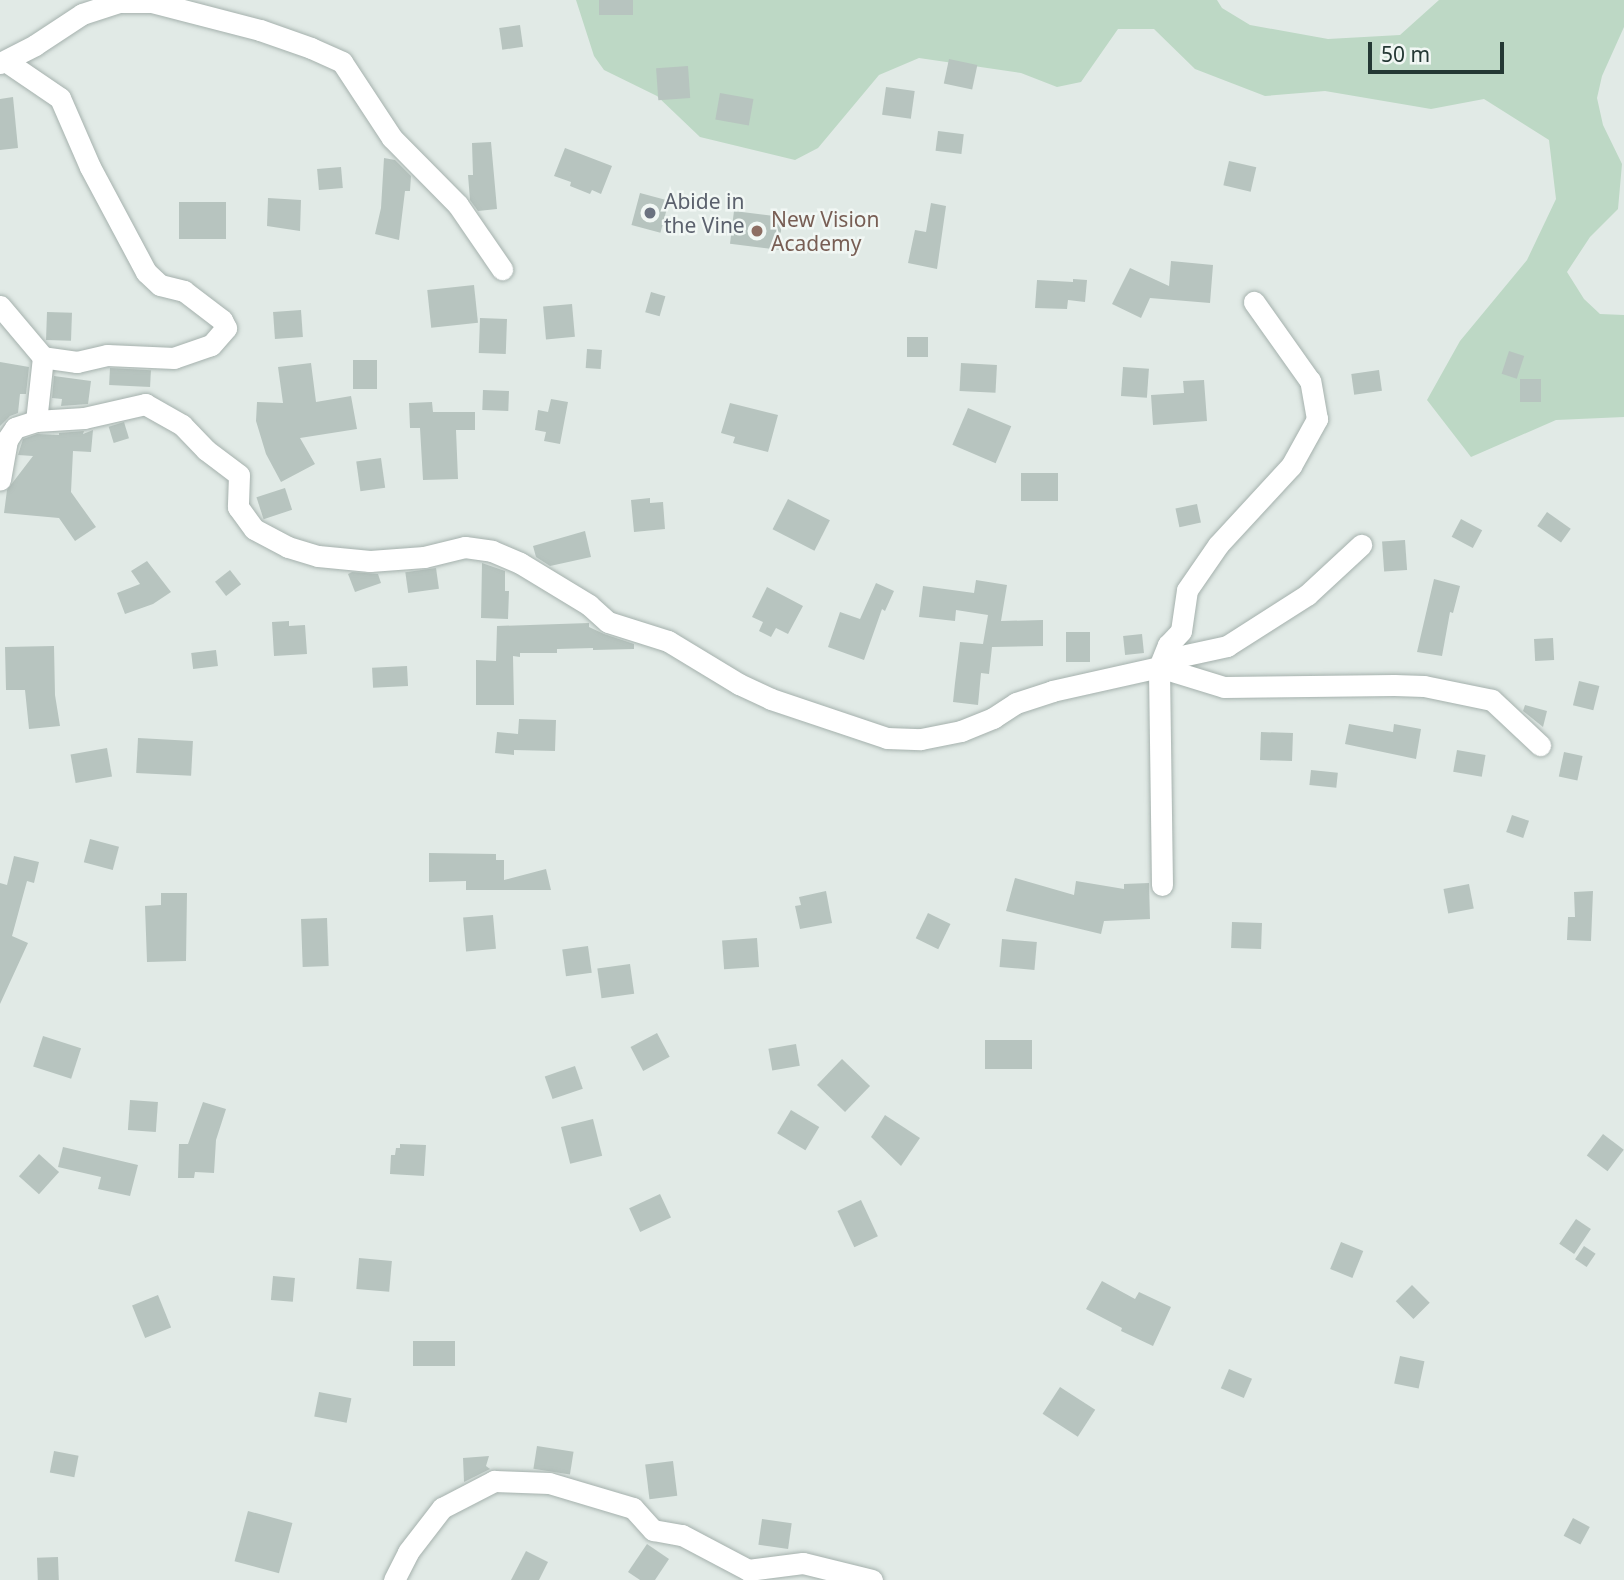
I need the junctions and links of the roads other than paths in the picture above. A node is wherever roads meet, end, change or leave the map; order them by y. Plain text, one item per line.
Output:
1 (4, 62) edge
2 (502, 269) dead end
3 (1254, 302) dead end
4 (0, 306) edge
5 (43, 357) junction
6 (36, 421) junction
7 (0, 479) edge
8 (1361, 545) dead end
9 (1161, 663) junction
10 (1540, 744) dead end
11 (1162, 885) dead end
12 (394, 1580) edge
13 (872, 1580) edge

1 - 2 street
1 - 5 street
3 - 9 street
4 - 5 street
5 - 6 street
6 - 7 street
6 - 9 street
8 - 9 street
9 - 10 street
9 - 11 street
12 - 13 street

